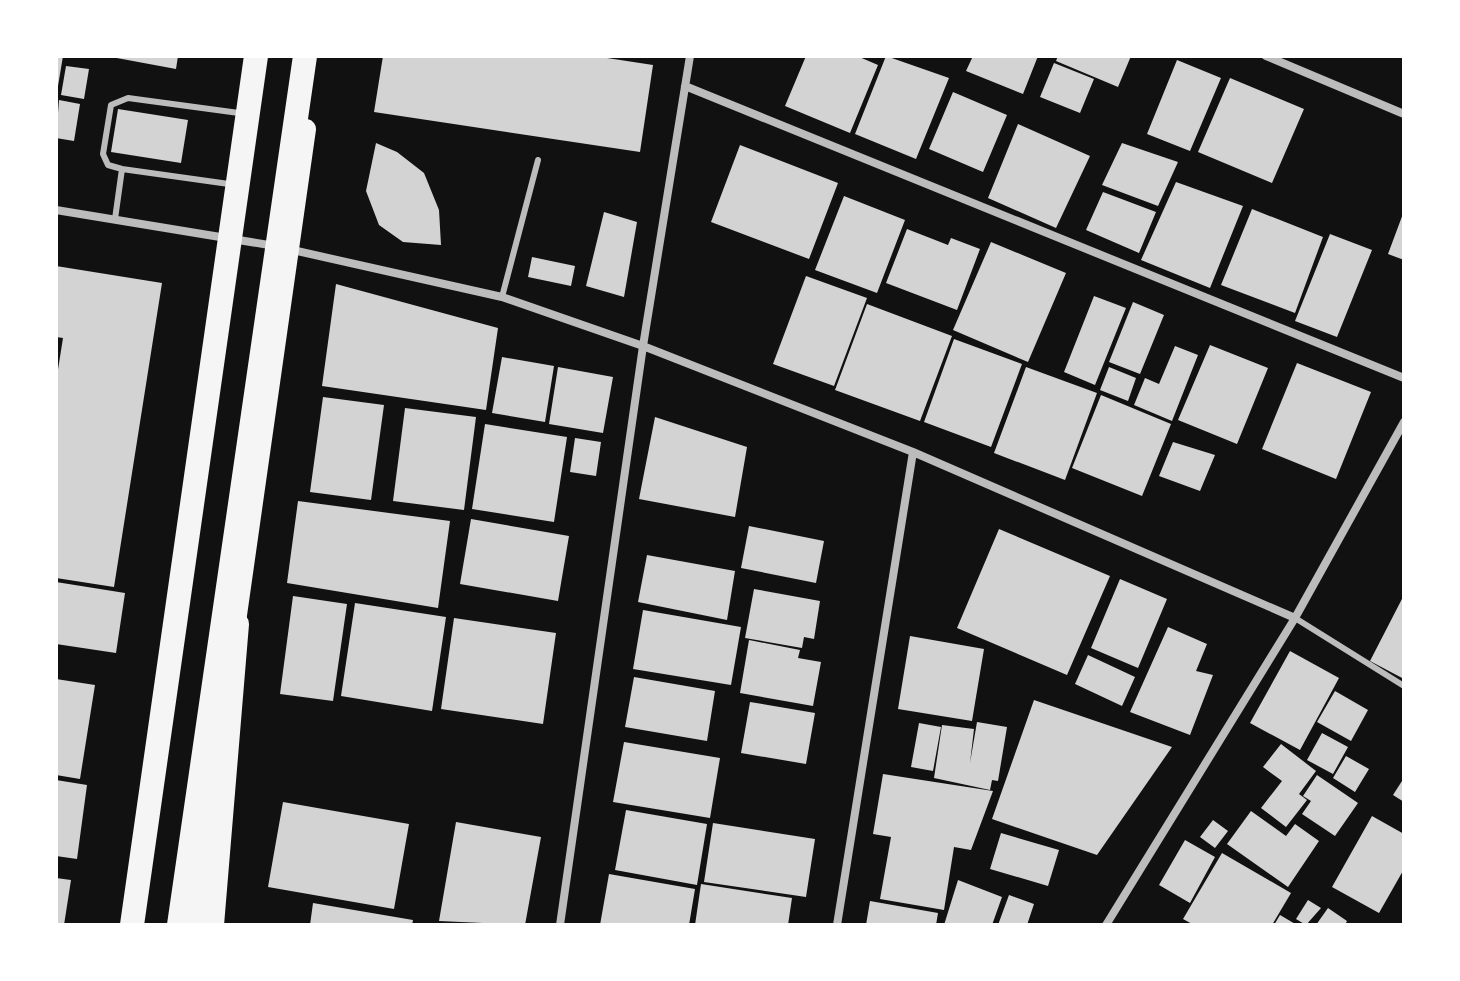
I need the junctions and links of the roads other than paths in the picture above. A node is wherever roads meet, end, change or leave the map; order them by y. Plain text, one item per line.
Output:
1 (247, 56) edge
2 (256, 56) edge
3 (305, 56) edge
4 (317, 56) edge
5 (690, 56) edge
6 (1266, 56) edge
7 (685, 86) junction
8 (239, 113) junction
9 (1404, 114) edge
10 (538, 160) dead end
11 (122, 169) junction
12 (229, 184) junction
13 (56, 210) edge
14 (115, 219) junction
15 (221, 237) junction
16 (289, 249) junction
17 (502, 297) junction
18 (643, 346) junction
19 (1404, 378) edge
20 (256, 385) junction
21 (1404, 422) edge
22 (913, 452) junction
23 (1295, 618) junction
24 (1404, 686) edge
25 (121, 925) edge
26 (132, 925) edge
27 (179, 925) edge
28 (192, 925) edge
29 (212, 925) edge
30 (560, 925) edge
31 (837, 925) edge
32 (1106, 925) edge

1 - 8 main road
2 - 26 highway
3 - 20 highway
4 - 16 main road
5 - 7 street
6 - 9 street
7 - 18 street
7 - 19 street
8 - 11 lane
8 - 12 main road
10 - 17 lane
11 - 12 lane
11 - 14 lane
12 - 15 main road
13 - 14 street
14 - 15 street
15 - 16 street
15 - 25 main road
16 - 17 street
16 - 28 main road
17 - 18 street
18 - 22 street
18 - 30 street
20 - 27 highway
20 - 29 highway
21 - 23 street
22 - 23 street
22 - 31 street
23 - 24 lane
23 - 32 street

